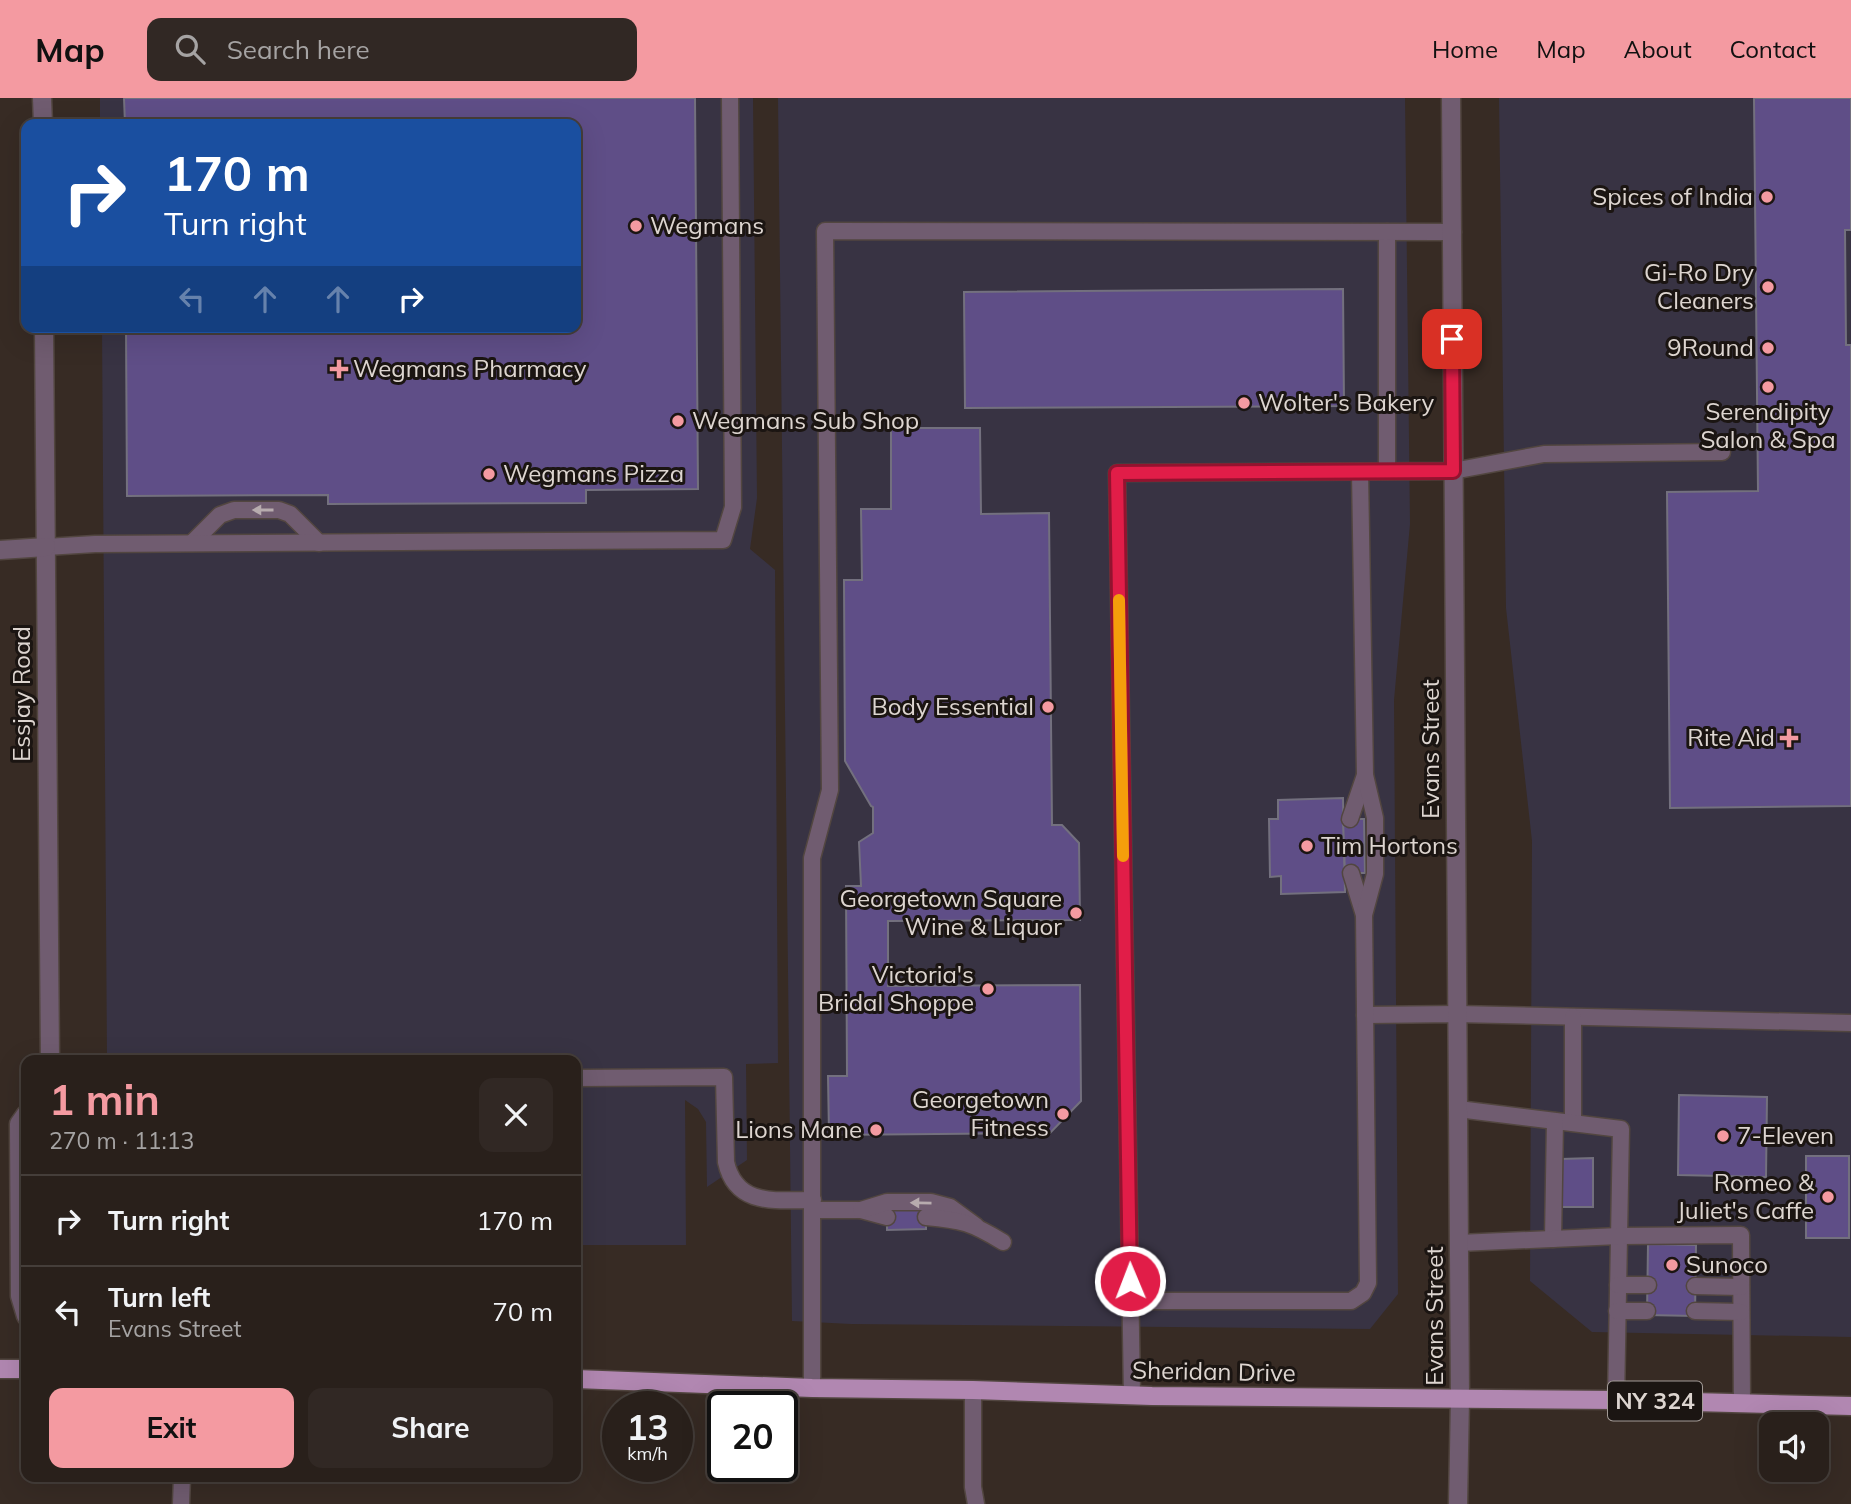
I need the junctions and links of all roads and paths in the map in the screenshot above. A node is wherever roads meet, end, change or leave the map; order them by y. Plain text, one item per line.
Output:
1 (42, 98) edge
2 (730, 98) edge
3 (1451, 98) edge
4 (43, 119) edge
5 (1387, 232) junction
6 (1452, 232) junction
7 (44, 333) edge
8 (1722, 452) dead end
9 (1360, 471) junction
10 (1387, 471) junction
11 (1453, 471) junction
12 (192, 543) junction
13 (319, 543) junction
14 (46, 547) junction
15 (0, 550) edge
16 (1365, 775) junction
17 (1350, 819) dead end
18 (1351, 873) dead end
19 (1364, 915) junction
20 (1457, 1014) junction
21 (1365, 1015) junction
22 (1573, 1017) junction
23 (1851, 1023) edge
24 (50, 1055) edge
25 (581, 1078) edge
26 (1458, 1109) junction
27 (21, 1121) edge
28 (1555, 1121) junction
29 (1573, 1123) junction
30 (813, 1205) junction
31 (860, 1210) junction
32 (887, 1217) dead end
33 (926, 1217) dead end
34 (976, 1226) junction
35 (1619, 1236) junction
36 (1553, 1239) junction
37 (1003, 1242) dead end
38 (1458, 1243) junction
39 (1618, 1285) junction
40 (1648, 1285) dead end
41 (1695, 1286) dead end
42 (1741, 1287) junction
43 (21, 1299) edge
44 (1131, 1301) junction
45 (1618, 1311) junction
46 (1647, 1311) dead end
47 (1695, 1311) dead end
48 (1741, 1312) junction
49 (0, 1369) edge
50 (21, 1369) edge
51 (581, 1380) edge
52 (812, 1388) junction
53 (973, 1390) junction
54 (1132, 1395) junction
55 (1460, 1399) junction
56 (1616, 1400) junction
57 (1742, 1403) junction
58 (1851, 1406) edge
59 (182, 1482) edge
60 (181, 1504) edge
61 (976, 1504) edge
62 (1458, 1504) edge

1 - 4 street
2 - 13 lane
3 - 6 street, Evans Street
5 - 6 lane
5 - 10 lane
5 - 30 lane
6 - 11 street, Evans Street
7 - 14 street, Essjay Road
8 - 11 lane
9 - 10 lane
9 - 16 lane
9 - 44 lane
10 - 11 lane
11 - 20 street, Evans Street
12 - 13 lane
13 -> 12 lane
12 - 14 lane
14 - 15 street
14 - 24 street, Essjay Road
16 - 17 lane
16 - 19 lane
18 - 19 lane
19 - 21 lane
20 - 21 lane
20 - 22 lane
20 - 26 street, Evans Street
21 - 44 lane
22 - 23 lane
22 - 29 lane
25 - 30 lane
26 - 28 lane
26 - 38 street, Evans Street
27 - 43 street
28 - 29 lane
28 - 36 lane
29 - 35 lane
30 - 31 lane
30 - 52 lane
31 - 32 lane
34 -> 31 lane
33 - 34 lane
34 - 37 lane
35 - 36 lane
35 - 39 lane
35 - 42 lane
36 - 38 lane
38 - 55 street, Evans Street
39 - 40 lane
39 - 45 lane
41 - 42 lane
42 - 48 lane
44 - 54 lane
45 - 46 lane
45 - 56 lane
47 - 48 lane
48 - 57 lane
49 - 50 main road
51 - 52 main road, Sheridan Drive / NY 324
52 - 53 main road, Sheridan Drive / NY 324
53 - 54 main road, Sheridan Drive / NY 324
53 - 61 lane
54 - 55 main road, Sheridan Drive / NY 324
55 - 56 main road, Sheridan Drive / NY 324
55 - 62 street, Evans Street
56 - 57 main road, Sheridan Drive / NY 324
57 - 58 main road, Sheridan Drive / NY 324
59 - 60 lane

